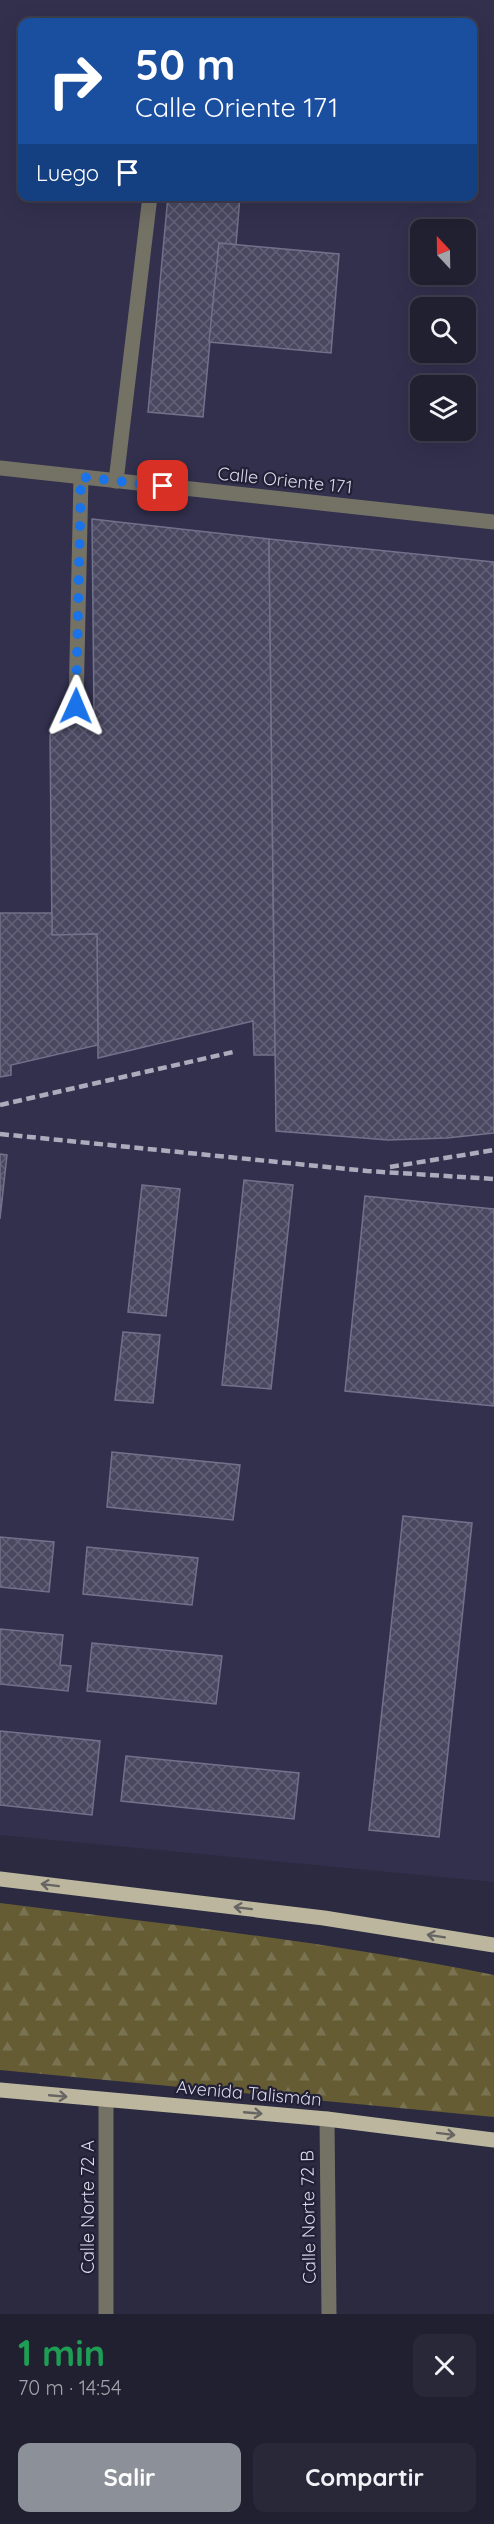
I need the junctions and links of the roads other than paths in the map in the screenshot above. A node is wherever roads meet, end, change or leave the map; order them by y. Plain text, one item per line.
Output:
1 (149, 201) edge
2 (0, 468) edge
3 (81, 477) junction
4 (116, 481) junction
5 (494, 522) edge
6 (76, 706) dead end
7 (0, 1879) edge
8 (490, 1944) edge
9 (0, 2090) edge
10 (106, 2100) junction
11 (327, 2119) junction
12 (494, 2140) edge
13 (106, 2314) edge
14 (329, 2314) edge

1 - 4 street
2 - 3 street, Calle Oriente 171
3 - 4 street, Calle Oriente 171
3 - 6 street
4 - 5 street, Calle Oriente 171
8 -> 7 main road
9 -> 10 main road, Avenida Talismán
10 -> 11 main road, Avenida Talismán
10 - 13 street, Calle Norte 72 A
11 -> 12 main road, Avenida Talismán
11 - 14 street, Calle Norte 72 B

